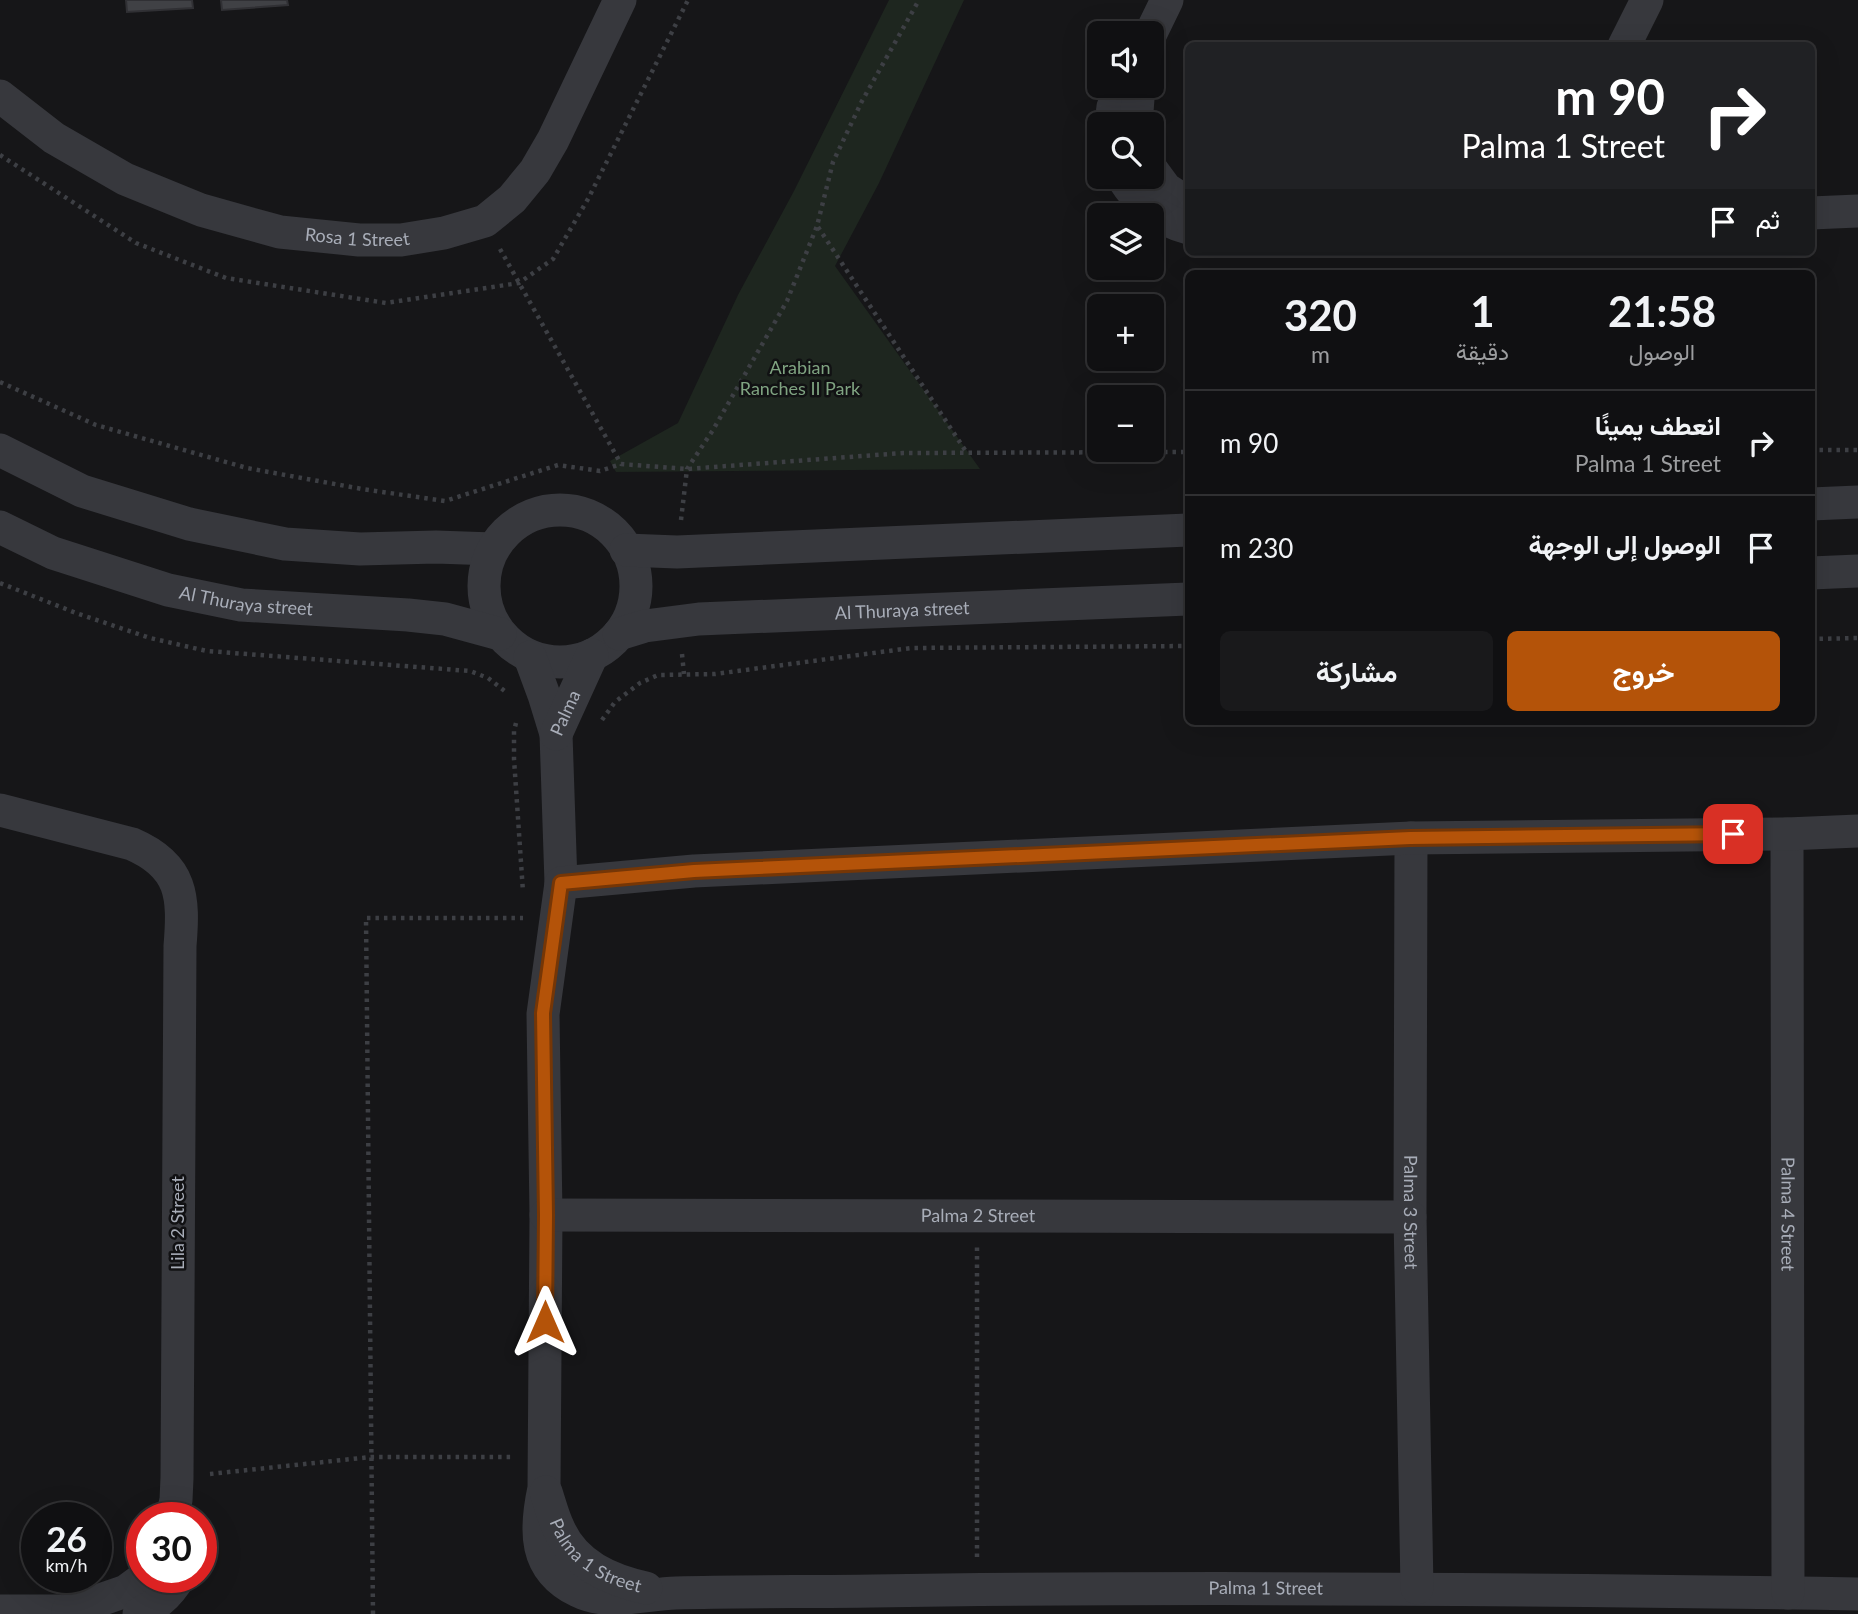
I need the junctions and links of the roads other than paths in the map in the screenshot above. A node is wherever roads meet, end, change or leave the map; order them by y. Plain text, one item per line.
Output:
1 (620, 0) edge
2 (1167, 0) edge
3 (1647, 0) edge
4 (1157, 21) edge
5 (1626, 42) edge
6 (0, 96) edge
7 (1164, 186) edge
8 (1129, 189) edge
9 (1185, 201) edge
10 (1858, 211) edge
11 (1815, 213) edge
12 (1185, 227) edge
13 (0, 450) edge
14 (1858, 502) edge
15 (1815, 504) edge
16 (0, 527) edge
17 (1185, 530) edge
18 (493, 549) junction
19 (626, 550) junction
20 (1858, 571) edge
21 (1815, 573) edge
22 (1185, 599) edge
23 (500, 634) junction
24 (620, 634) junction
25 (592, 655) junction
26 (530, 657) junction
27 (556, 734) junction
28 (0, 810) edge
29 (1858, 831) edge
30 (1787, 834) junction
31 (1410, 838) junction
32 (561, 883) junction
33 (546, 1215) junction
34 (1410, 1217) junction
35 (176, 1502) edge
36 (1417, 1588) junction
37 (126, 1591) edge
38 (168, 1593) edge
39 (1788, 1593) junction
40 (1858, 1594) edge
41 (0, 1611) edge
42 (75, 1613) edge
43 (139, 1614) edge

1 - 6 street, Rosa 1 Street
2 - 4 street
3 - 5 street
7 - 9 street
8 - 12 street
10 - 11 street
13 - 18 street
14 - 15 street
16 - 23 street, Al Thuraya street
17 - 19 street
18 - 19 street
18 - 23 street
19 - 24 street
20 - 21 street
22 - 24 street, Al Thuraya street
23 - 26 street
24 - 25 street
25 - 26 street
25 - 27 street, Palma
26 - 27 street, Palma
27 - 32 street, Palma 1 Street
28 - 35 street, Lila 2 Street
29 - 30 street
30 - 31 street
30 - 39 street, Palma 4 Street
31 - 32 street
31 - 34 street, Palma 3 Street
32 - 33 street, Palma 1 Street
33 - 34 street, Palma 2 Street
33 - 36 street, Palma 1 Street
34 - 36 street, Palma 3 Street
36 - 39 street, Palma 1 Street
37 - 42 street
38 - 43 street
39 - 40 street, Palma 1 Street
41 - 42 street

